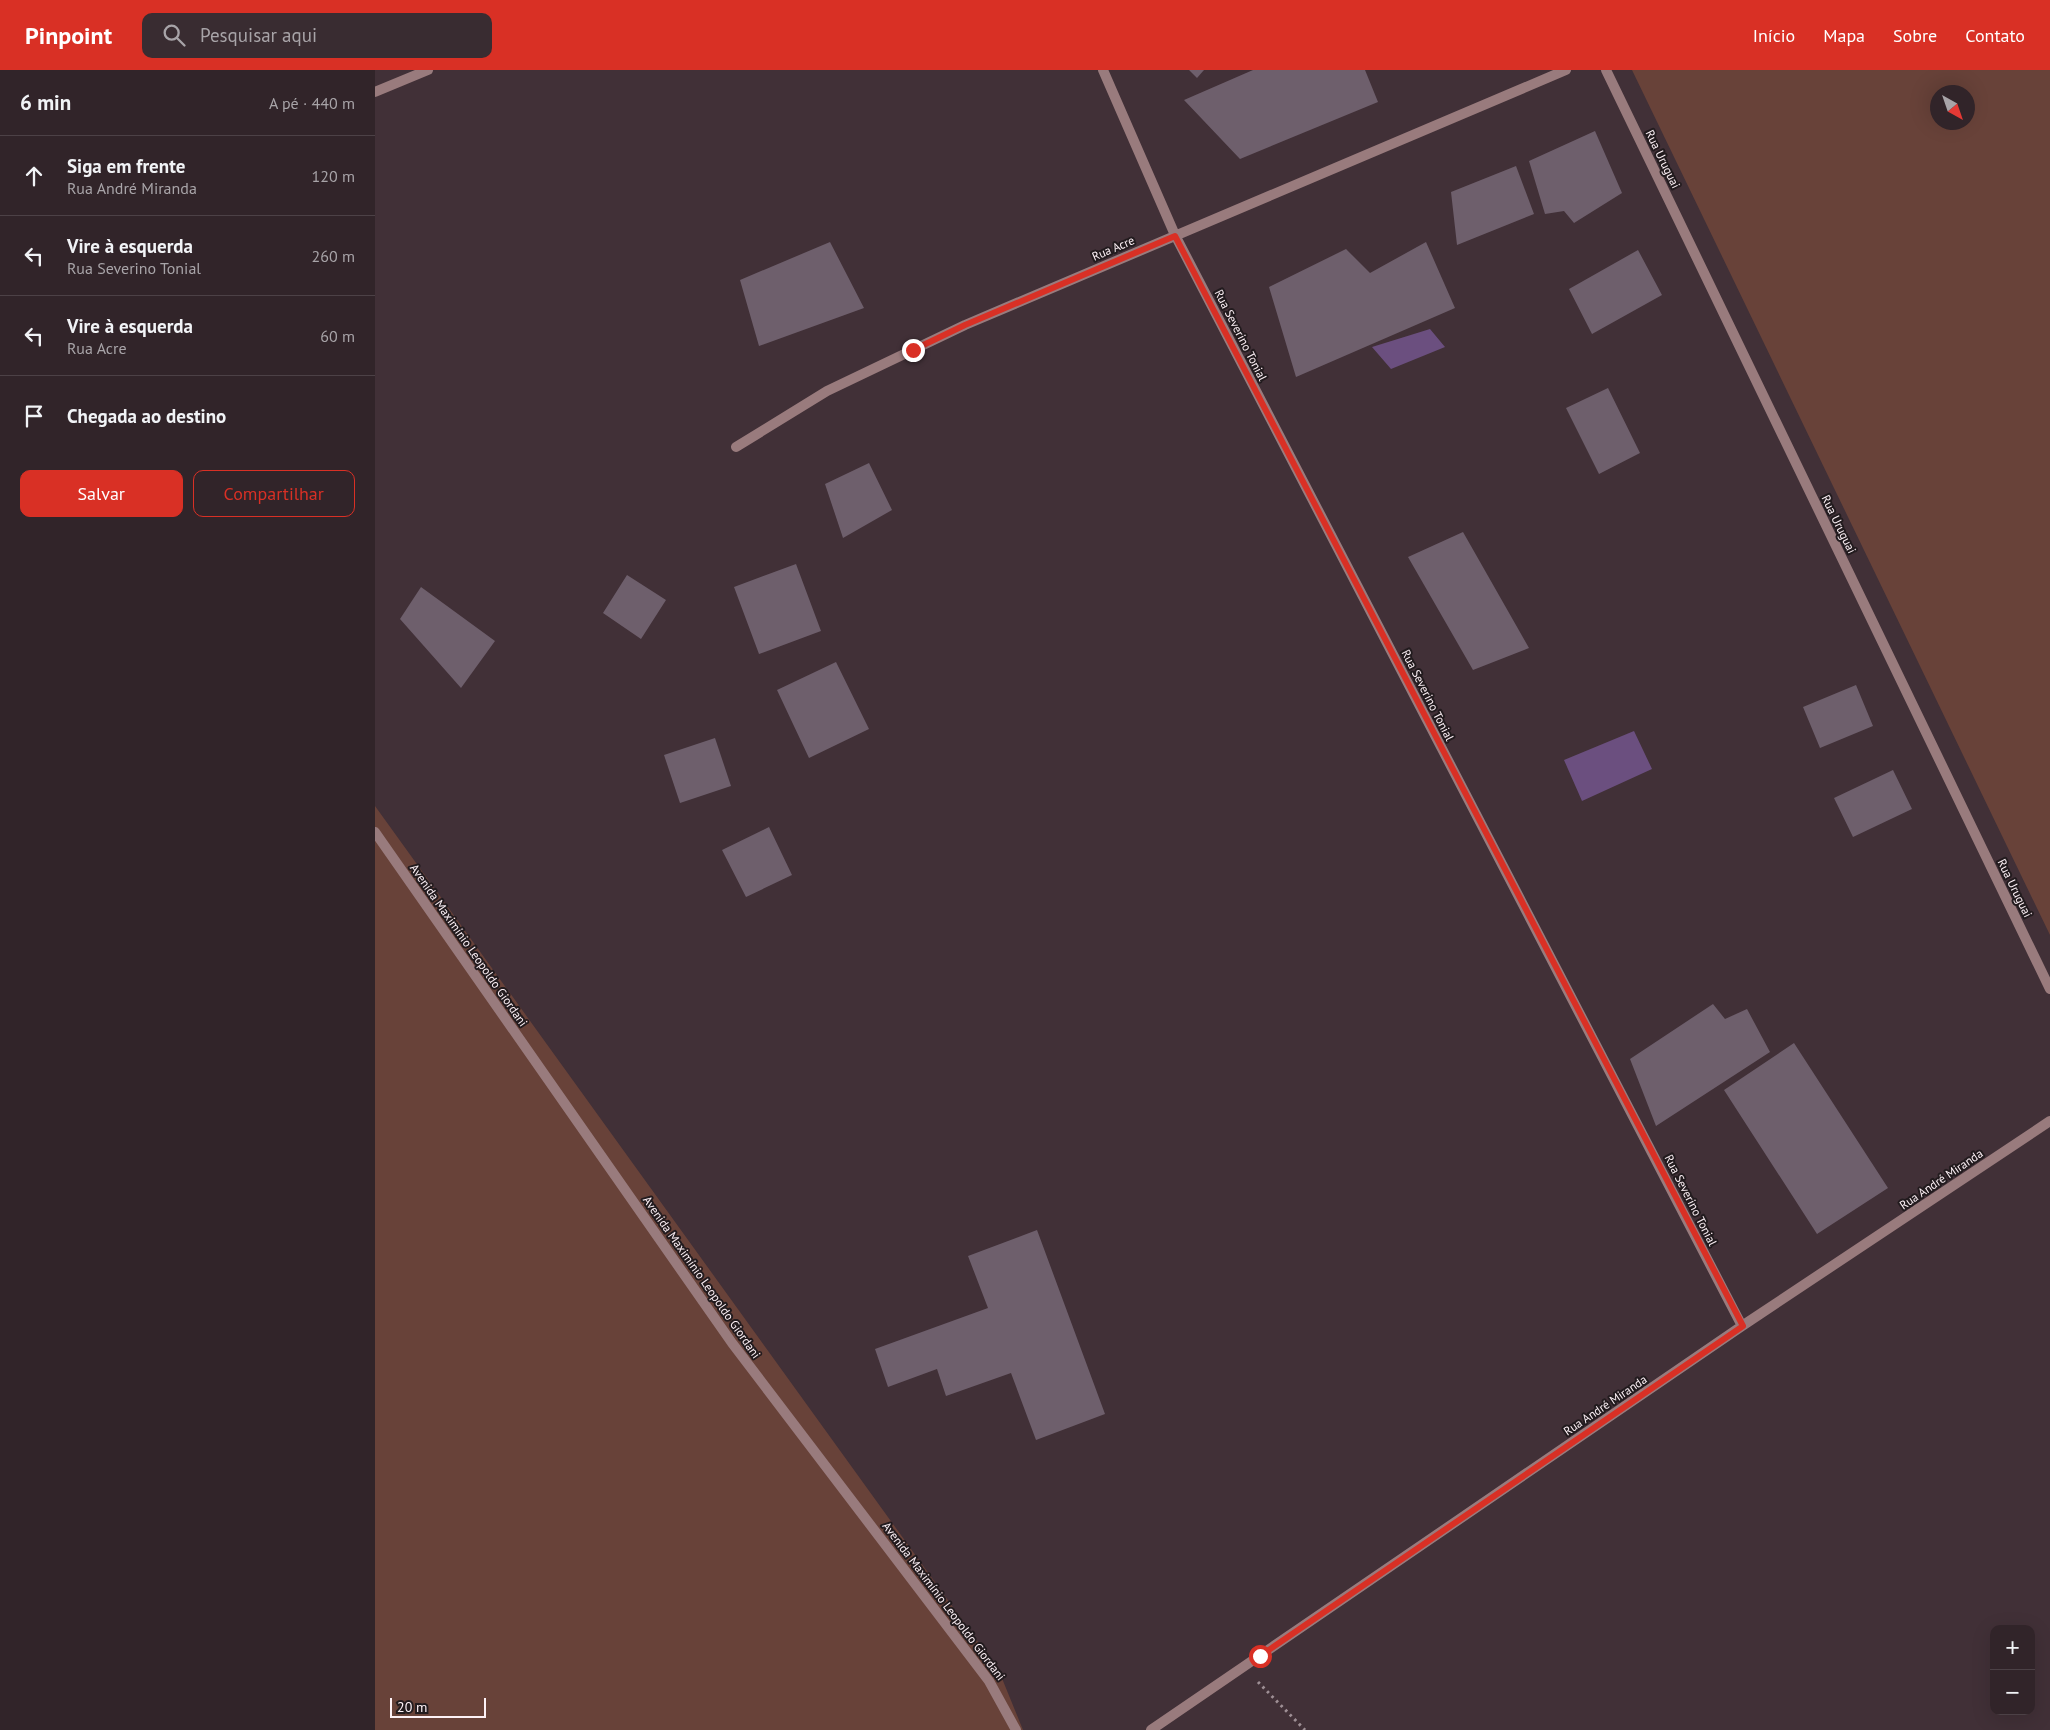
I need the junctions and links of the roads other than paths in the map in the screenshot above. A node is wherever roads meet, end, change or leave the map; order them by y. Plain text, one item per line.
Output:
1 (428, 70) edge
2 (1103, 70) edge
3 (1566, 70) edge
4 (1606, 70) edge
5 (375, 92) edge
6 (1175, 236) junction
7 (736, 447) dead end
8 (375, 832) edge
9 (2050, 989) edge
10 (2050, 1121) edge
11 (1743, 1326) junction
12 (1016, 1730) edge
13 (1151, 1730) edge

1 - 5 street
2 - 6 street, Rua Severino Tonial
3 - 6 street, Rua Acre
4 - 9 street, Rua Uruguai
6 - 7 street, Rua Acre
6 - 11 street, Rua Severino Tonial
8 - 12 street, Avenida Maximínio Leopoldo Giordani
10 - 11 street, Rua André Miranda
11 - 13 street, Rua André Miranda

